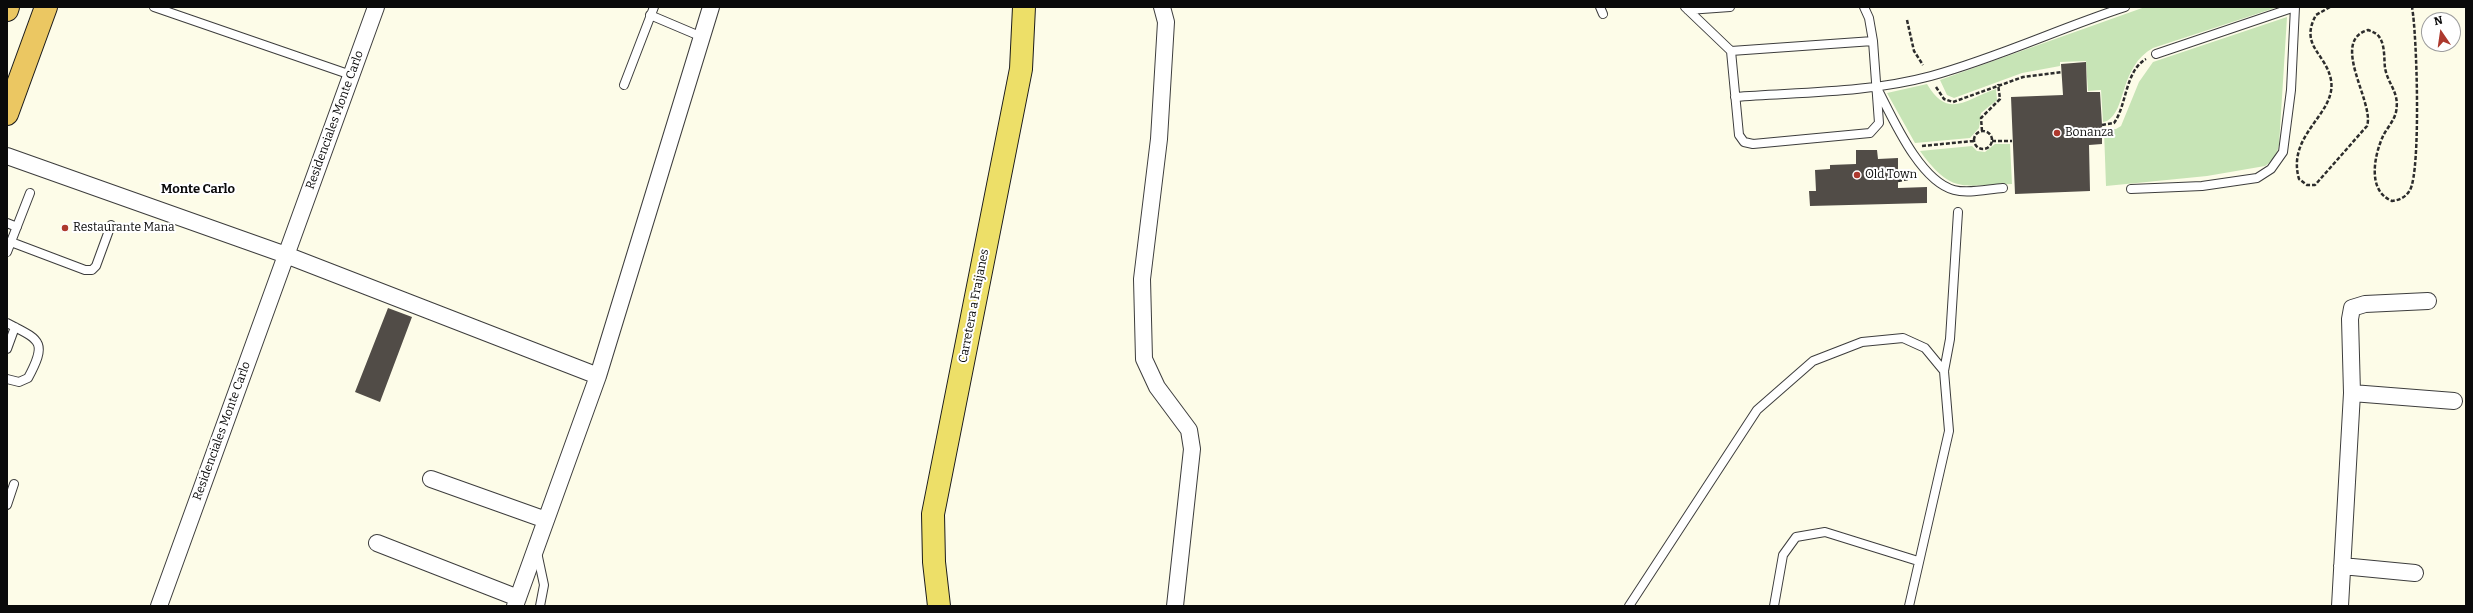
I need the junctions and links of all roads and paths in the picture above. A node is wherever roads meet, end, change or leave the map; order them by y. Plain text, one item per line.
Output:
1 (46, 7) edge
2 (154, 7) edge
3 (376, 7) edge
4 (654, 7) edge
5 (711, 7) edge
6 (1024, 7) edge
7 (1162, 7) edge
8 (1730, 7) edge
9 (1864, 7) edge
10 (2125, 7) edge
11 (2295, 7) edge
12 (2330, 7) edge
13 (2412, 7) edge
14 (1687, 8) edge
15 (650, 15) junction
16 (1907, 20) dead end
17 (702, 37) junction
18 (1873, 41) junction
19 (1731, 51) junction
20 (2156, 54) joint
21 (2062, 72) dead end
22 (351, 75) junction
23 (1930, 76) junction
24 (1998, 84) junction
25 (624, 85) dead end
26 (1876, 87) junction
27 (1736, 97) junction
28 (7, 114) edge
29 (2102, 125) dead end
30 (1982, 131) junction
31 (1974, 141) junction
32 (1992, 141) junction
33 (2012, 141) dead end
34 (1909, 147) junction
35 (7, 156) edge
36 (1928, 172) junction
37 (1898, 181) dead end
38 (2003, 188) dead end
39 (2131, 189) dead end
40 (30, 193) dead end
41 (1958, 212) dead end
42 (7, 224) edge
43 (111, 226) dead end
44 (17, 227) junction
45 (11, 242) junction
46 (7, 252) edge
47 (286, 255) junction
48 (2428, 301) dead end
49 (7, 323) edge
50 (15, 328) junction
51 (7, 349) edge
52 (1944, 371) junction
53 (598, 376) junction
54 (7, 379) edge
55 (2352, 393) junction
56 (2454, 401) dead end
57 (431, 479) dead end
58 (14, 484) dead end
59 (7, 505) edge
60 (546, 520) junction
61 (377, 543) dead end
62 (536, 548) junction
63 (1918, 561) junction
64 (2342, 566) junction
65 (2415, 573) dead end
66 (517, 602) edge
67 (158, 606) edge
68 (540, 606) edge
69 (939, 606) edge
70 (1175, 606) edge
71 (1629, 606) edge
72 (1774, 606) edge
73 (1909, 606) edge
74 (2340, 606) edge

1 - 28 highway
2 - 22 lane
3 - 22 street, Residenciales Monte Carlo
4 - 15 lane
5 - 17 street
6 - 69 main road, Carretera a Fraijanes
7 - 70 street
8 - 14 lane
9 - 18 lane
10 - 23 lane
11 - 20 lane
11 - 39 lane
12 - 13 path
14 - 19 lane
15 - 17 lane
15 - 25 lane
16 - 23 path
17 - 53 street
18 - 19 lane
18 - 26 lane
19 - 27 lane
20 - 29 path
21 - 24 path
22 - 47 street, Residenciales Monte Carlo
23 - 24 path
23 - 26 lane
24 - 30 path
26 - 27 lane
26 - 27 lane
26 - 34 lane
30 - 31 path
30 - 32 path
31 - 32 path
31 - 34 path
32 - 33 path
34 - 36 lane
35 - 47 street
36 - 37 path
36 - 38 lane
40 - 44 lane
41 - 52 lane
42 - 44 lane
43 - 45 lane
44 - 45 lane
45 - 46 lane
47 - 53 street
47 - 67 street, Residenciales Monte Carlo
48 - 55 street
49 - 50 lane
50 - 51 lane
50 - 54 lane
52 - 63 lane
52 - 71 lane
53 - 60 street
55 - 56 street
55 - 64 street
57 - 60 street
58 - 59 lane
60 - 62 street
61 - 66 street
62 - 66 street
62 - 68 lane
63 - 72 lane
63 - 73 lane
64 - 65 street
64 - 74 street

